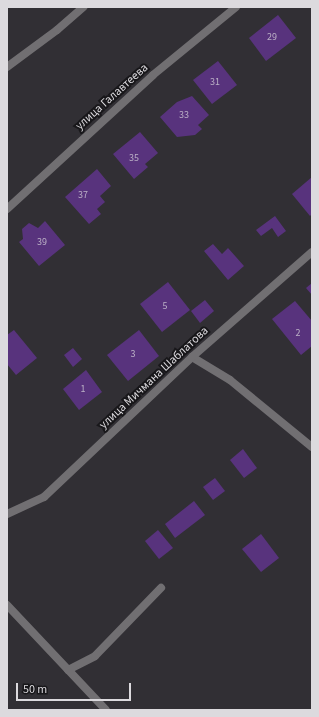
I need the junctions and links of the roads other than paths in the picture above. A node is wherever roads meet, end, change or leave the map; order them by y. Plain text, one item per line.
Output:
1 (83, 7) edge
2 (236, 7) edge
3 (7, 67) edge
4 (7, 209) edge
5 (312, 252) edge
6 (192, 357) junction
7 (312, 447) edge
8 (7, 514) edge
9 (161, 588) dead end
10 (7, 605) edge
11 (68, 670) junction
12 (106, 710) edge

1 - 3 street
2 - 4 street, улица Галавтеева
5 - 6 street, улица Мичмана Шаблатова
6 - 7 street
6 - 8 street, улица Мичмана Шаблатова
9 - 11 street
10 - 11 street
11 - 12 street

